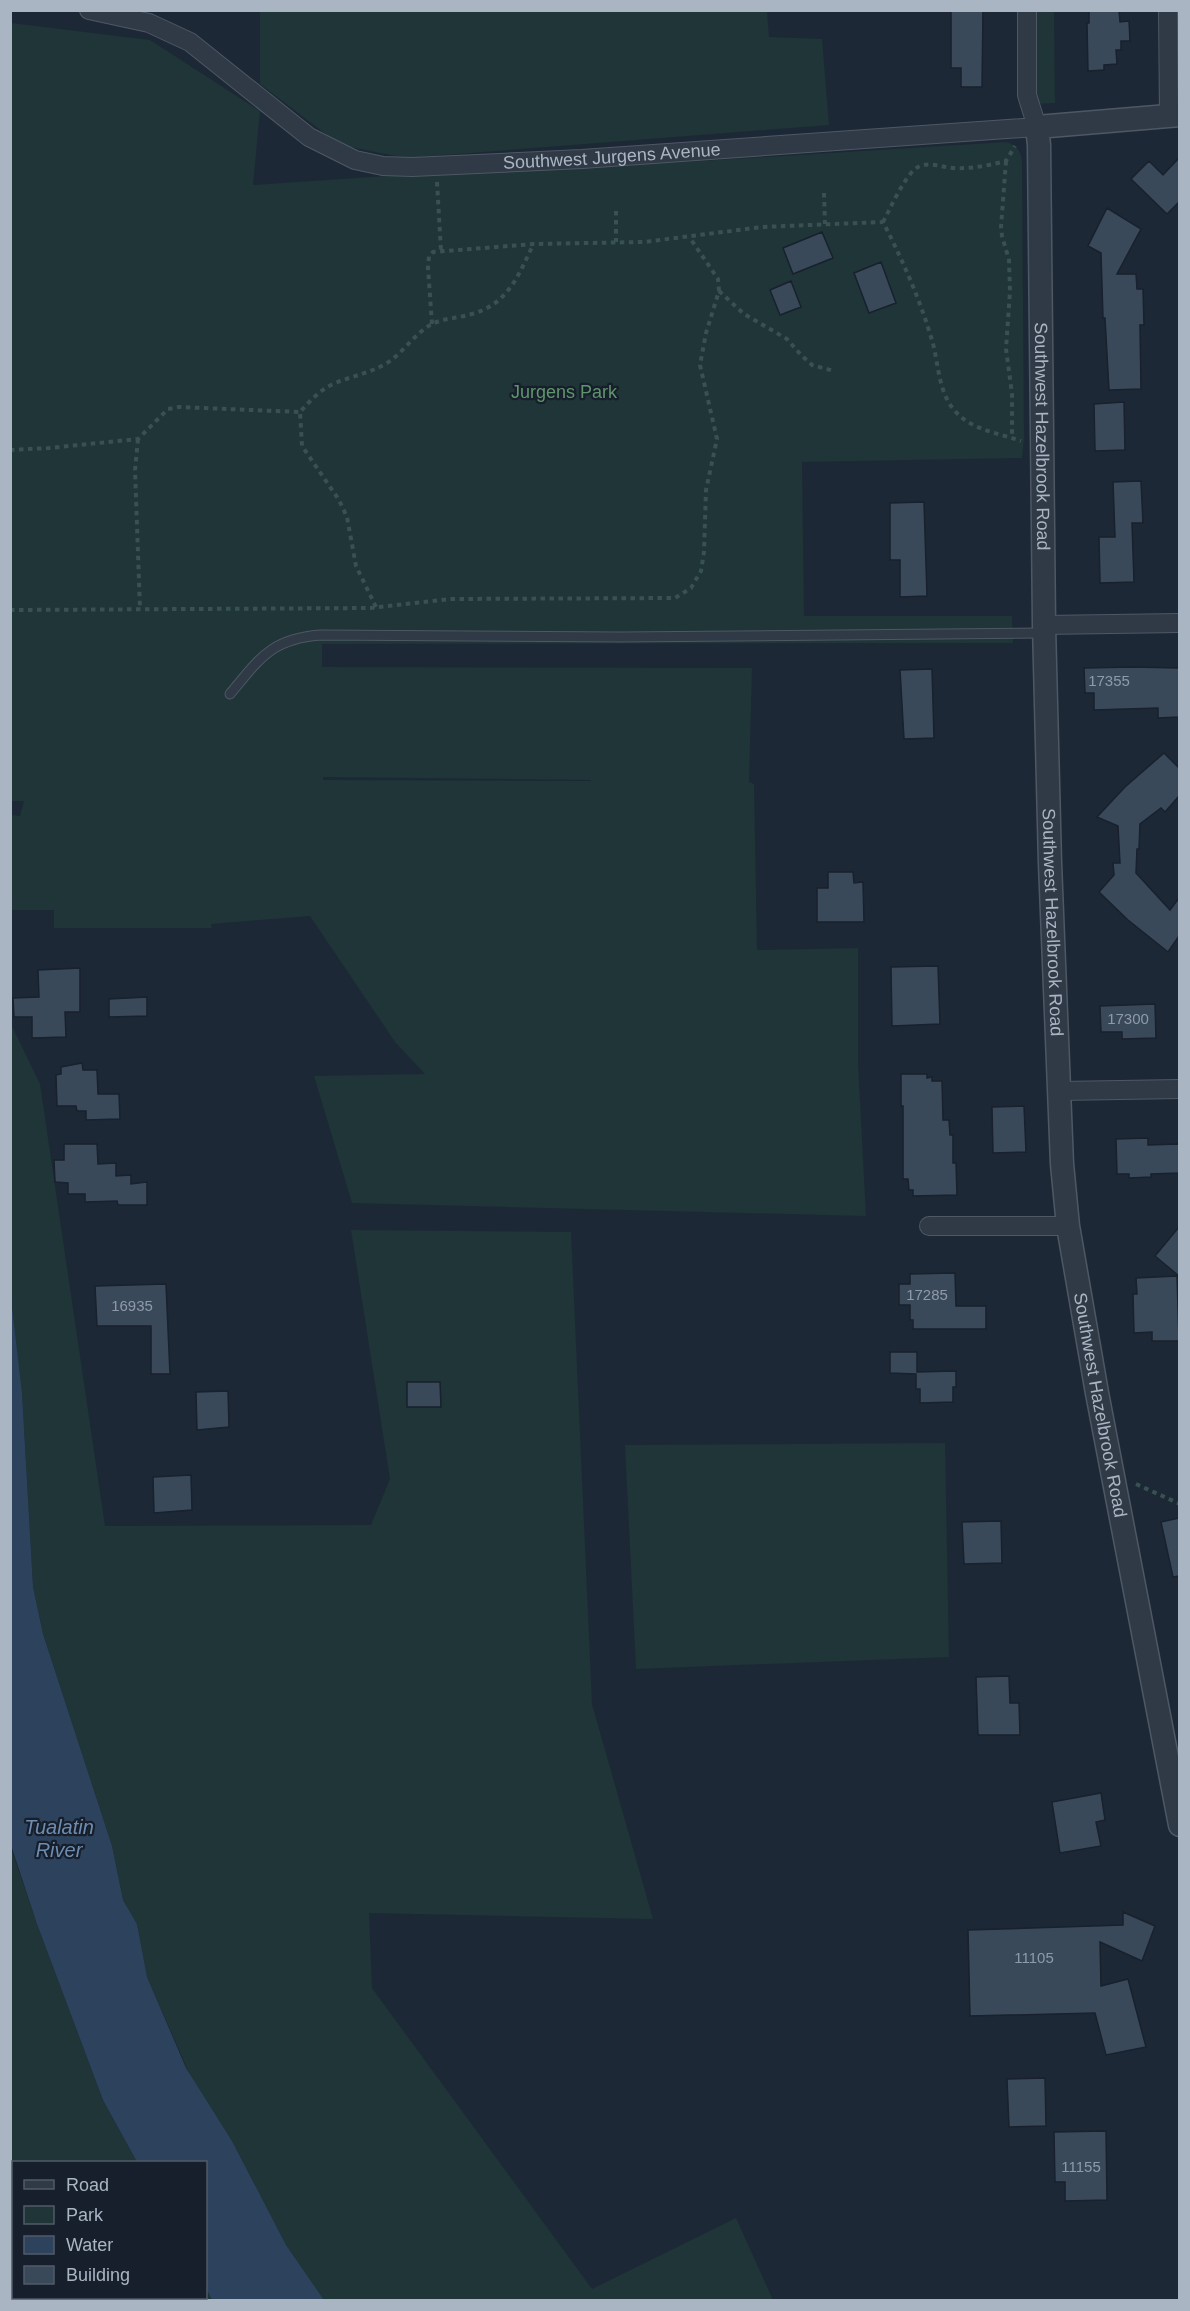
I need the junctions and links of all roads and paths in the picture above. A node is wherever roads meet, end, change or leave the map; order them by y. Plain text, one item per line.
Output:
1 (89, 10) edge
2 (1027, 10) edge
3 (1168, 10) edge
4 (1174, 115) edge
5 (1037, 127) junction
6 (1017, 143) dead end
7 (1006, 161) junction
8 (436, 166) junction
9 (824, 193) dead end
10 (616, 211) dead end
11 (883, 222) junction
12 (825, 224) junction
13 (690, 238) junction
14 (616, 242) junction
15 (534, 244) junction
16 (441, 251) junction
17 (719, 291) junction
18 (432, 324) junction
19 (834, 371) dead end
20 (300, 412) junction
21 (1012, 438) junction
22 (138, 439) junction
23 (1042, 448) junction
24 (10, 450) edge
25 (376, 607) junction
26 (140, 609) junction
27 (10, 610) edge
28 (1179, 623) edge
29 (1044, 629) junction
30 (230, 694) dead end
31 (1179, 1089) edge
32 (1060, 1091) junction
33 (929, 1226) dead end
34 (1068, 1226) junction
35 (1115, 1490) junction
36 (1179, 1504) edge
37 (1176, 1791) edge
38 (1179, 1825) edge

1 - 8 street, Southwest Jurgens Avenue
2 - 5 street, Southwest Hazelbrook Road
3 - 4 street
4 - 5 street, Southwest Jurgens Avenue
5 - 8 street, Southwest Jurgens Avenue
5 - 23 street, Southwest Hazelbrook Road
6 - 7 path
7 - 11 path
7 - 21 path
8 - 16 path
9 - 12 path
10 - 14 path
11 - 12 path
11 - 21 path
12 - 13 path
13 - 14 path
13 - 17 path
14 - 15 path
15 - 16 path
15 - 18 path
16 - 18 path
17 - 19 path
17 - 25 path
18 - 20 path
20 - 22 path
20 - 25 path
21 - 23 path
22 - 24 path
22 - 26 path
23 - 29 street, Southwest Hazelbrook Road
25 - 26 path
26 - 27 path
28 - 29 street
29 - 30 lane
29 - 32 street, Southwest Hazelbrook Road
31 - 32 street
32 - 34 street, Southwest Hazelbrook Road
33 - 34 street
34 - 35 street, Southwest Hazelbrook Road
35 - 36 path
35 - 37 street, Southwest Hazelbrook Road
37 - 38 street, Southwest Hazelbrook Road

